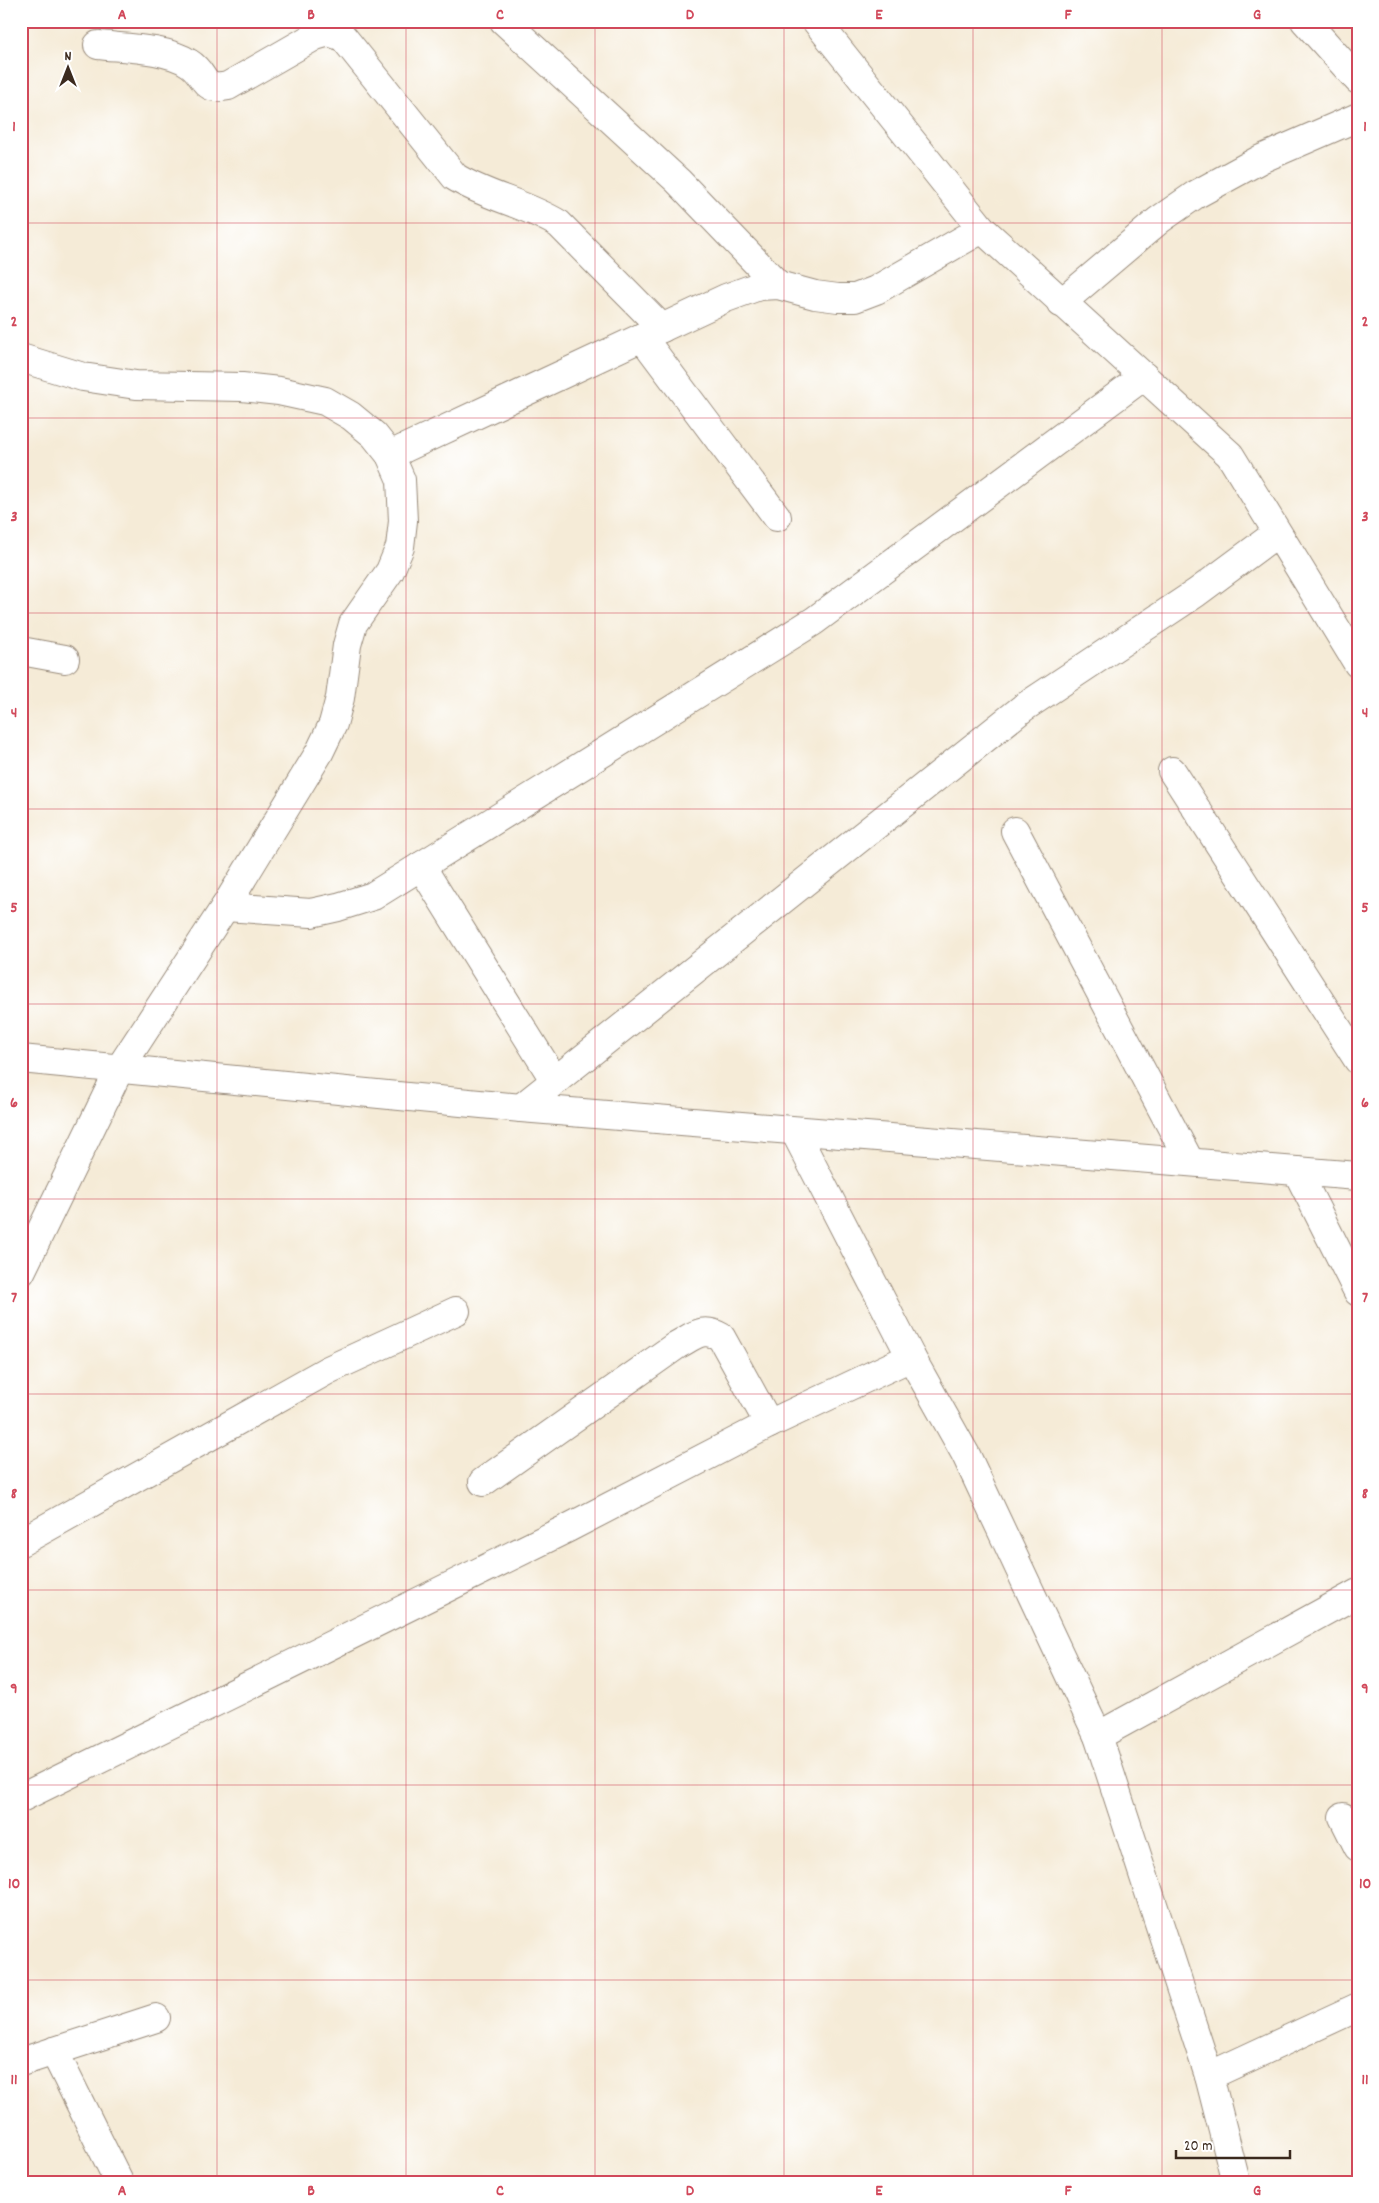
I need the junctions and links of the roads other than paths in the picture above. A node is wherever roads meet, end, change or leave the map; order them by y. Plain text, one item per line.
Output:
1 (504, 21) edge
2 (816, 21) edge
3 (1305, 21) edge
4 (98, 45) dead end
5 (1358, 80) edge
6 (1358, 117) edge
7 (982, 229) junction
8 (778, 285) junction
9 (1061, 303) junction
10 (652, 332) junction
11 (21, 358) edge
12 (1144, 376) junction
13 (390, 455) junction
14 (777, 517) dead end
15 (1277, 533) junction
16 (21, 651) edge
17 (65, 659) dead end
18 (1358, 664) edge
19 (1172, 771) dead end
20 (1014, 831) dead end
21 (421, 866) junction
22 (225, 907) junction
23 (21, 1059) edge
24 (1358, 1060) edge
25 (120, 1068) junction
26 (555, 1081) junction
27 (521, 1108) junction
28 (795, 1132) junction
29 (1190, 1162) junction
30 (1297, 1171) junction
31 (1358, 1176) edge
32 (21, 1272) edge
33 (1358, 1292) edge
34 (456, 1311) dead end
35 (911, 1357) junction
36 (769, 1424) junction
37 (483, 1482) dead end
38 (21, 1542) edge
39 (1358, 1592) edge
40 (1098, 1736) junction
41 (21, 1798) edge
42 (1343, 1817) dead end
43 (1358, 1847) edge
44 (1358, 2007) edge
45 (156, 2018) dead end
46 (54, 2051) junction
47 (21, 2062) edge
48 (1209, 2076) junction
49 (119, 2182) edge
50 (1236, 2182) edge

1 - 8 street
2 - 7 street
3 - 5 street
4 - 10 street
6 - 9 street
7 - 8 street
7 - 9 street
8 - 10 street
9 - 12 street
10 - 13 street
10 - 14 street
11 - 13 street
12 - 15 street
12 - 21 street
13 - 22 street
15 - 18 street
15 - 26 street
16 - 17 street
19 - 24 street
20 - 29 street
21 - 22 street
21 - 26 street
22 - 25 street
23 - 25 street
25 - 27 street
25 - 32 street
26 - 27 street
27 - 28 street
28 - 29 street
28 - 35 street
29 - 30 street
30 - 31 street
30 - 33 street
34 - 38 street
35 - 36 street
35 - 40 street
36 - 37 street
36 - 41 street
39 - 40 street
40 - 48 street
42 - 43 street
44 - 48 street
45 - 46 street
46 - 47 street
46 - 49 street
48 - 50 street

